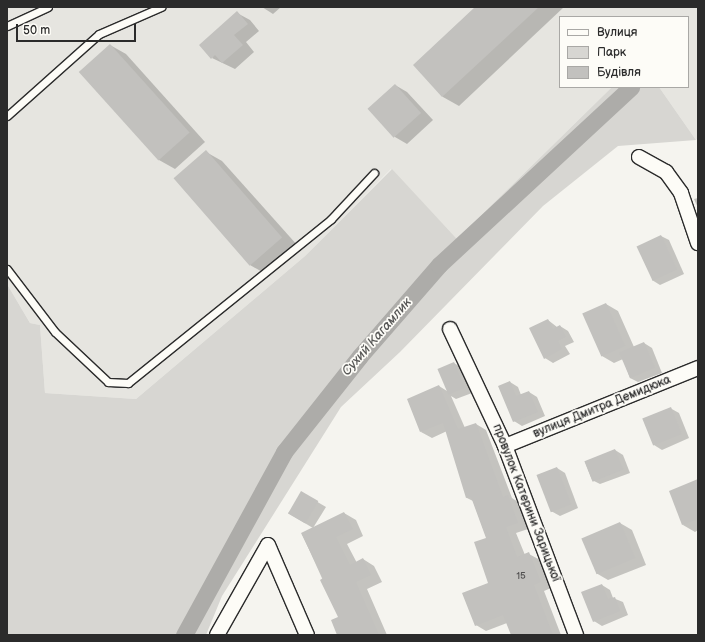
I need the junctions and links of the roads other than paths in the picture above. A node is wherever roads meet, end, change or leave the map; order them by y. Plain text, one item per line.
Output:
1 (48, 7) edge
2 (161, 7) edge
3 (7, 26) edge
4 (7, 116) edge
5 (639, 157) dead end
6 (374, 173) dead end
7 (698, 243) edge
8 (7, 268) edge
9 (450, 329) dead end
10 (698, 368) edge
11 (506, 446) junction
12 (217, 635) edge
13 (307, 635) edge
14 (576, 635) edge

1 - 3 lane
2 - 4 lane
5 - 7 street
6 - 8 lane
9 - 11 street, провулок Катерини Зарицької
10 - 11 street, вулиця Дмитра Демидюка
11 - 14 street, провулок Катерини Зарицької
12 - 13 street

